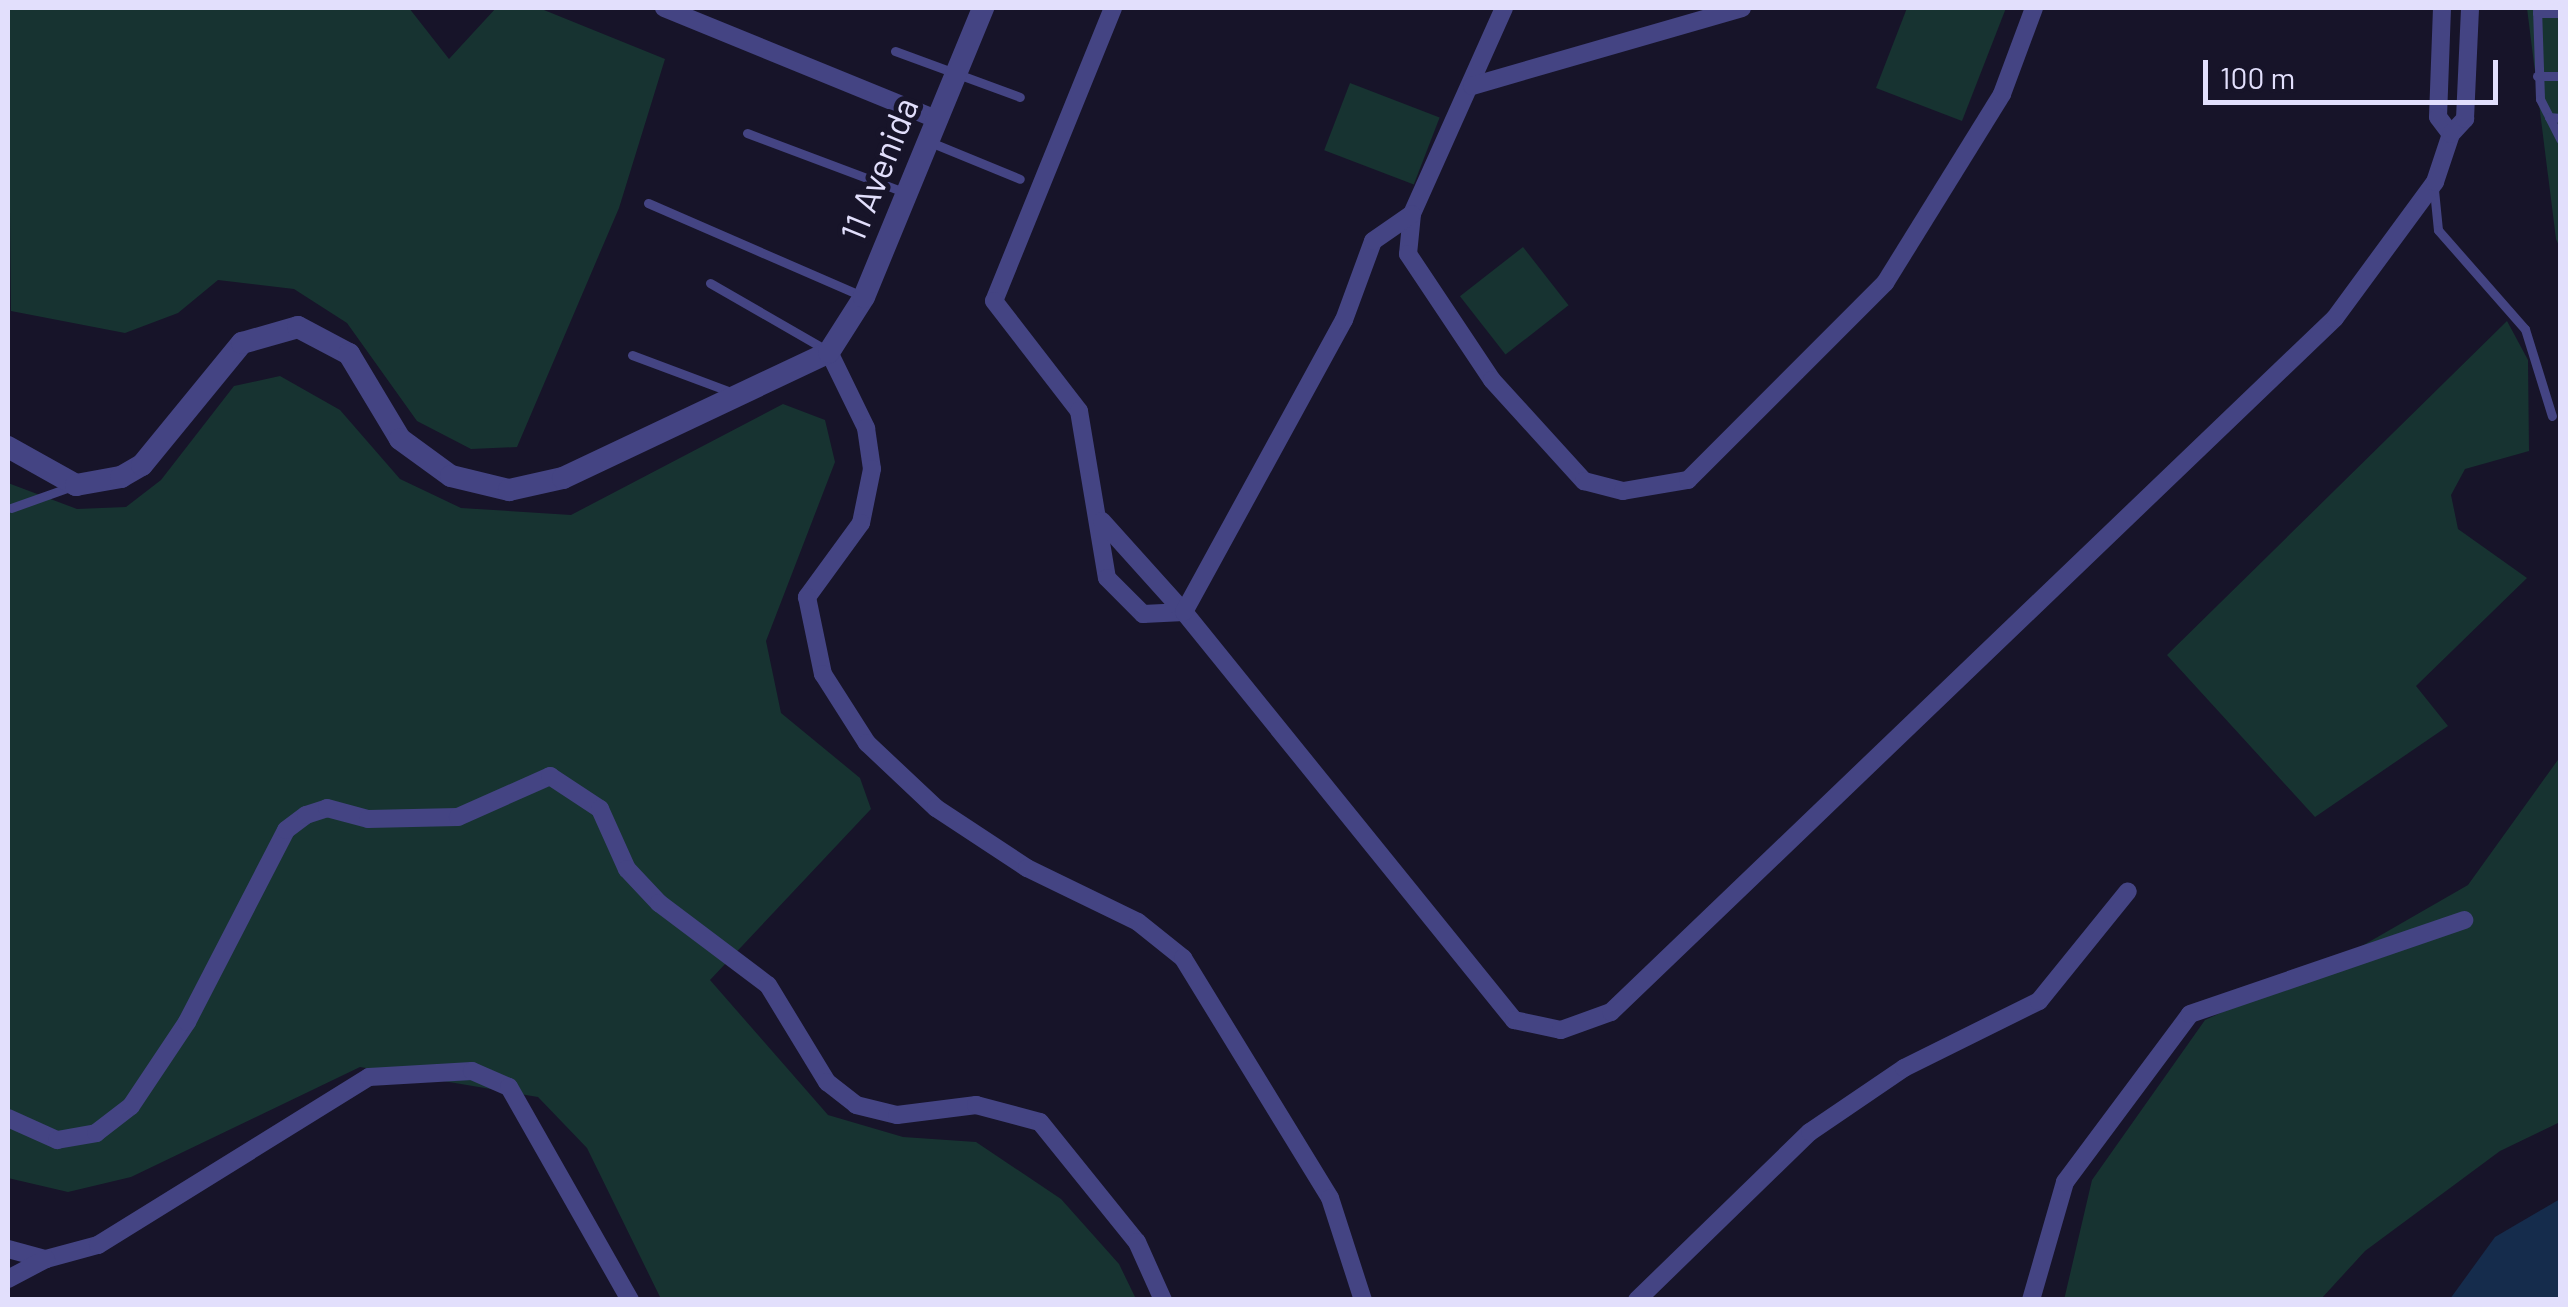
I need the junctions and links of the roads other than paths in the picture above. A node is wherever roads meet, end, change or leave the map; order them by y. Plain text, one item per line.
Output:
1 (664, 8) edge
2 (983, 8) edge
3 (1113, 8) edge
4 (1504, 8) edge
5 (1742, 8) edge
6 (2034, 8) edge
7 (2442, 8) edge
8 (2470, 8) edge
9 (2537, 10) edge
10 (2560, 14) edge
11 (895, 51) dead end
12 (956, 72) junction
13 (2537, 76) junction
14 (2560, 76) edge
15 (1472, 86) junction
16 (1020, 97) dead end
17 (2548, 117) junction
18 (936, 118) junction
19 (2560, 118) edge
20 (747, 132) dead end
21 (2451, 134) junction
22 (2560, 139) edge
23 (927, 141) junction
24 (1020, 179) dead end
25 (2435, 182) junction
26 (906, 194) junction
27 (648, 203) dead end
28 (1412, 214) junction
29 (710, 283) dead end
30 (864, 297) junction
31 (830, 352) junction
32 (632, 355) dead end
33 (734, 393) junction
34 (2552, 416) dead end
35 (8, 447) edge
36 (76, 484) junction
37 (11, 508) dead end
38 (1102, 520) junction
39 (1184, 612) junction
40 (2128, 891) dead end
41 (2464, 920) dead end
42 (8, 1118) edge
43 (8, 1249) edge
44 (46, 1259) junction
45 (8, 1279) edge
46 (630, 1300) edge
47 (1164, 1300) edge
48 (1364, 1300) edge
49 (1637, 1300) edge
50 (2032, 1300) edge

1 - 18 street
2 - 12 street, 11 Avenida
3 - 38 street
4 - 15 street
5 - 15 street
6 - 28 street
7 - 21 street
8 - 21 street
9 - 10 lane
9 - 13 lane
11 - 12 lane
12 - 16 lane
12 - 18 street, 11 Avenida
13 - 14 lane
13 - 17 lane
15 - 28 street
17 - 19 lane
17 - 22 lane
18 - 23 street, 11 Avenida
20 - 26 lane
21 - 25 street
23 - 24 lane
23 - 26 street, 11 Avenida
25 - 34 lane
25 - 39 street
26 - 30 street, 11 Avenida
27 - 30 lane
28 - 39 street
29 - 31 lane
30 - 31 street, 11 Avenida
31 - 33 street
31 - 48 street
32 - 33 lane
33 - 36 street
35 - 36 street
36 - 37 lane
38 - 39 street
38 - 39 street
40 - 49 street
41 - 50 street
42 - 47 street
43 - 44 street
44 - 45 street
44 - 46 street

